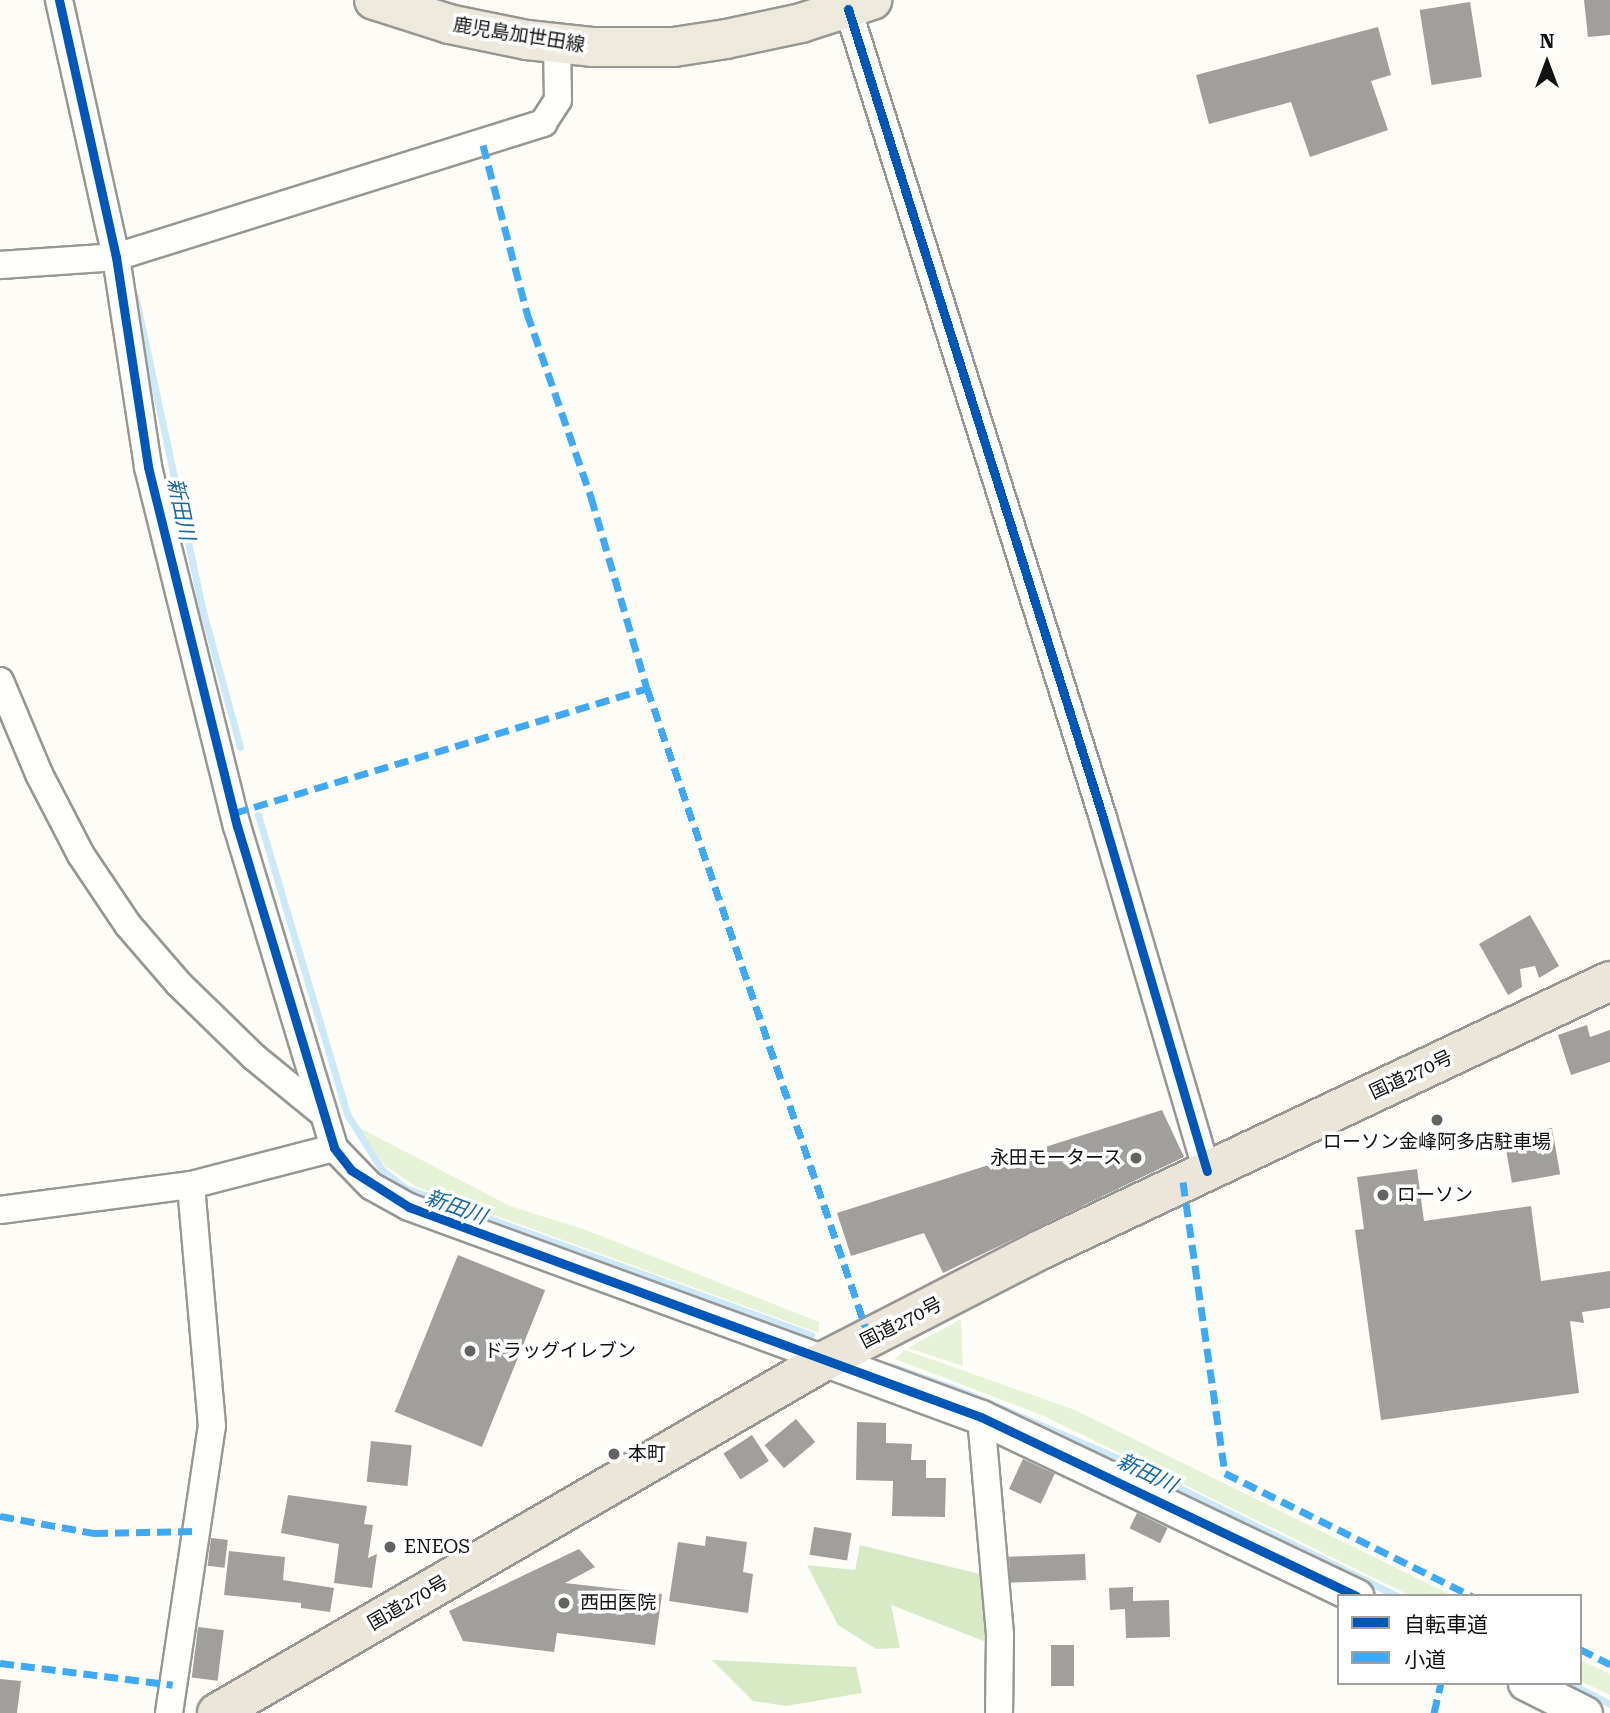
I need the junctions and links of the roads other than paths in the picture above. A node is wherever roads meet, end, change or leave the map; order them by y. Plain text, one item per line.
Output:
1 (59, 0) edge
2 (374, 0) edge
3 (860, 4) edge
4 (557, 44) junction
5 (116, 257) junction
6 (0, 265) edge
7 (0, 681) edge
8 (1610, 981) edge
9 (324, 1114) junction
10 (334, 1148) junction
11 (1207, 1171) junction
12 (191, 1185) junction
13 (0, 1210) edge
14 (826, 1360) junction
15 (981, 1417) junction
16 (1352, 1594) edge
17 (1529, 1685) edge
18 (169, 1713) edge
19 (217, 1713) edge
20 (999, 1713) edge
21 (1585, 1713) edge

1 - 5 street
2 - 4 main road, 鹿児島加世田線
3 - 4 main road, 鹿児島加世田線
3 - 11 street
4 - 5 street
5 - 6 street
5 - 9 street
7 - 9 street
8 - 11 highway, 国道270号
9 - 10 street
10 - 12 street
10 - 14 street
11 - 14 highway, 国道270号
12 - 13 street
12 - 18 street
14 - 15 street
14 - 19 highway, 国道270号
15 - 16 street
15 - 20 street
17 - 21 street

